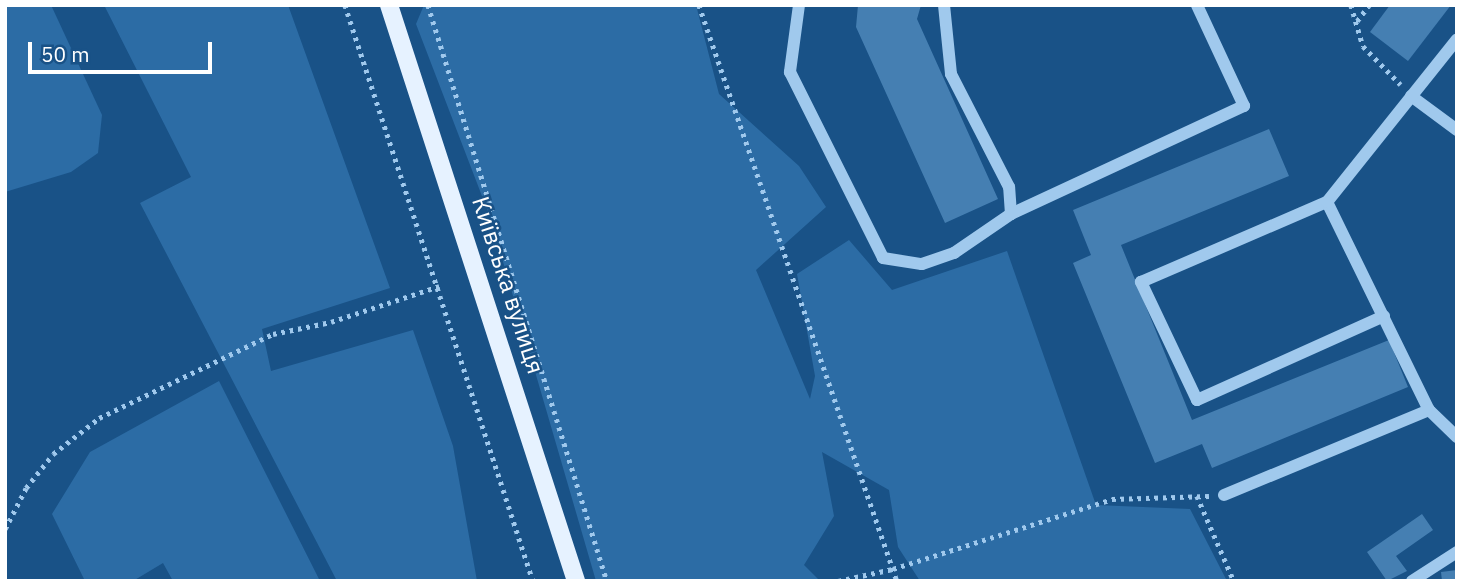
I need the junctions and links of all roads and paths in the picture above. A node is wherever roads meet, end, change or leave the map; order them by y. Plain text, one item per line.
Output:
1 (345, 5) edge
2 (389, 5) edge
3 (428, 5) edge
4 (699, 5) edge
5 (799, 5) edge
6 (944, 5) edge
7 (1197, 5) edge
8 (1351, 5) edge
9 (1368, 5) edge
10 (1356, 22) junction
11 (1457, 39) edge
12 (1411, 96) junction
13 (1457, 130) edge
14 (1327, 202) junction
15 (1011, 214) junction
16 (439, 286) junction
17 (1384, 316) junction
18 (1429, 410) junction
19 (1457, 438) edge
20 (1224, 495) joint
21 (1197, 496) junction
22 (5, 529) edge
23 (1457, 552) edge
24 (893, 569) junction
25 (533, 581) edge
26 (576, 581) edge
27 (607, 581) edge
28 (838, 581) edge
29 (897, 581) edge
30 (1234, 581) edge
31 (1412, 581) edge

1 - 16 path
2 - 26 main road, Київська вулиця
3 - 27 path
4 - 24 path
5 - 15 lane
6 - 15 lane
7 - 15 lane
8 - 10 path
9 - 10 path
10 - 12 path
11 - 12 lane
12 - 13 lane
12 - 14 lane
14 - 17 lane
14 - 17 lane
16 - 22 path
16 - 25 path
17 - 18 lane
18 - 19 lane
18 - 20 lane
20 - 21 path
21 - 24 path
21 - 30 path
23 - 31 lane
24 - 28 path
24 - 29 path

